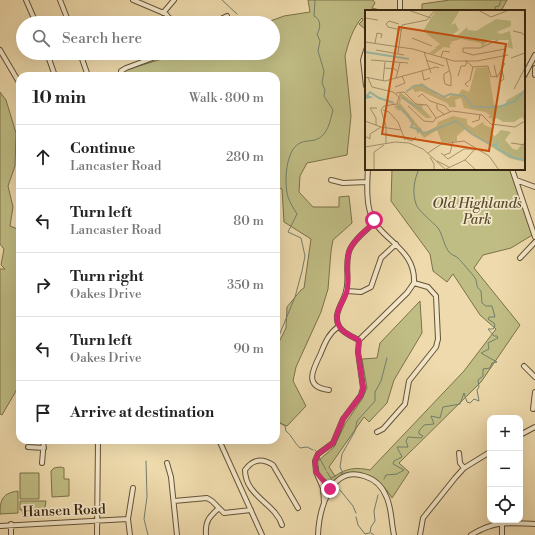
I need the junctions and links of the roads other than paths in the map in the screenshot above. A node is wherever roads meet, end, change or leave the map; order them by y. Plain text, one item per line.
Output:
1 (26, 0) edge
2 (60, 0) edge
3 (133, 0) edge
4 (174, 0) edge
5 (163, 13) junction
6 (33, 16) edge
7 (66, 16) edge
8 (166, 16) edge
9 (0, 50) edge
10 (365, 53) edge
11 (535, 55) edge
12 (49, 60) edge
13 (82, 60) edge
14 (147, 60) edge
15 (534, 66) edge
16 (365, 70) edge
17 (54, 72) edge
18 (87, 72) edge
19 (123, 72) edge
20 (525, 75) edge
21 (535, 75) edge
22 (16, 77) edge
23 (368, 170) edge
24 (512, 170) edge
25 (331, 180) dead end
26 (516, 180) junction
27 (367, 182) junction
28 (535, 187) edge
29 (375, 222) junction
30 (535, 237) edge
31 (535, 242) edge
32 (396, 244) junction
33 (520, 258) dead end
34 (414, 283) junction
35 (347, 291) junction
36 (339, 326) junction
37 (359, 340) junction
38 (524, 366) dead end
39 (535, 377) edge
40 (329, 390) dead end
41 (535, 392) edge
42 (532, 409) dead end
43 (535, 427) edge
44 (377, 432) dead end
45 (523, 433) edge
46 (44, 444) edge
47 (98, 444) edge
48 (221, 444) edge
49 (28, 446) dead end
50 (44, 448) junction
51 (459, 453) dead end
52 (487, 454) edge
53 (42, 463) dead end
54 (167, 463) dead end
55 (464, 468) junction
56 (245, 475) junction
57 (237, 479) junction
58 (320, 480) junction
59 (133, 488) dead end
60 (330, 489) junction
61 (174, 501) junction
62 (324, 502) junction
63 (219, 508) junction
64 (298, 508) dead end
65 (251, 510) junction
66 (128, 519) junction
67 (97, 522) junction
68 (495, 523) edge
69 (502, 523) edge
70 (523, 523) edge
71 (11, 524) junction
72 (535, 524) edge
73 (282, 525) dead end
74 (0, 526) edge
75 (11, 535) edge
76 (97, 535) edge
77 (130, 535) edge
78 (177, 535) edge
79 (206, 535) edge
80 (262, 535) edge
81 (318, 535) edge
82 (394, 535) edge
83 (420, 535) edge
84 (471, 535) edge
85 (502, 535) edge

1 - 6 street
2 - 7 street
3 - 5 street
4 - 5 street
5 - 8 street
9 - 22 street
10 - 16 street
11 - 15 street
12 - 17 street
13 - 18 street
14 - 19 street
15 - 20 street
15 - 21 street
23 - 27 street
24 - 26 street
25 - 27 street
26 - 28 street
26 - 30 street
27 - 29 street
29 - 32 street
29 - 35 street
31 - 33 street
32 - 34 street
32 - 35 street
34 - 37 street
34 - 44 street
35 - 36 street
36 - 37 street
36 - 40 street
37 - 58 street
38 - 39 street
41 - 42 street
43 - 45 street
46 - 50 street
47 - 67 street
48 - 57 street
49 - 50 street
50 - 53 street
51 - 55 street
52 - 55 street
54 - 61 street
55 - 83 street
56 - 57 street
56 - 64 street
56 - 73 street
57 - 65 street
58 - 60 street
58 - 62 street
59 - 66 street
60 - 62 street
60 - 82 street
61 - 63 street
61 - 78 street
62 - 81 street
63 - 65 street
63 - 79 street
65 - 80 street
66 - 67 street, Hansen Road
66 - 77 street
67 - 71 street, Hansen Road
67 - 76 street
68 - 84 street
69 - 85 street
70 - 72 street
71 - 74 street, Hansen Road
71 - 75 street

